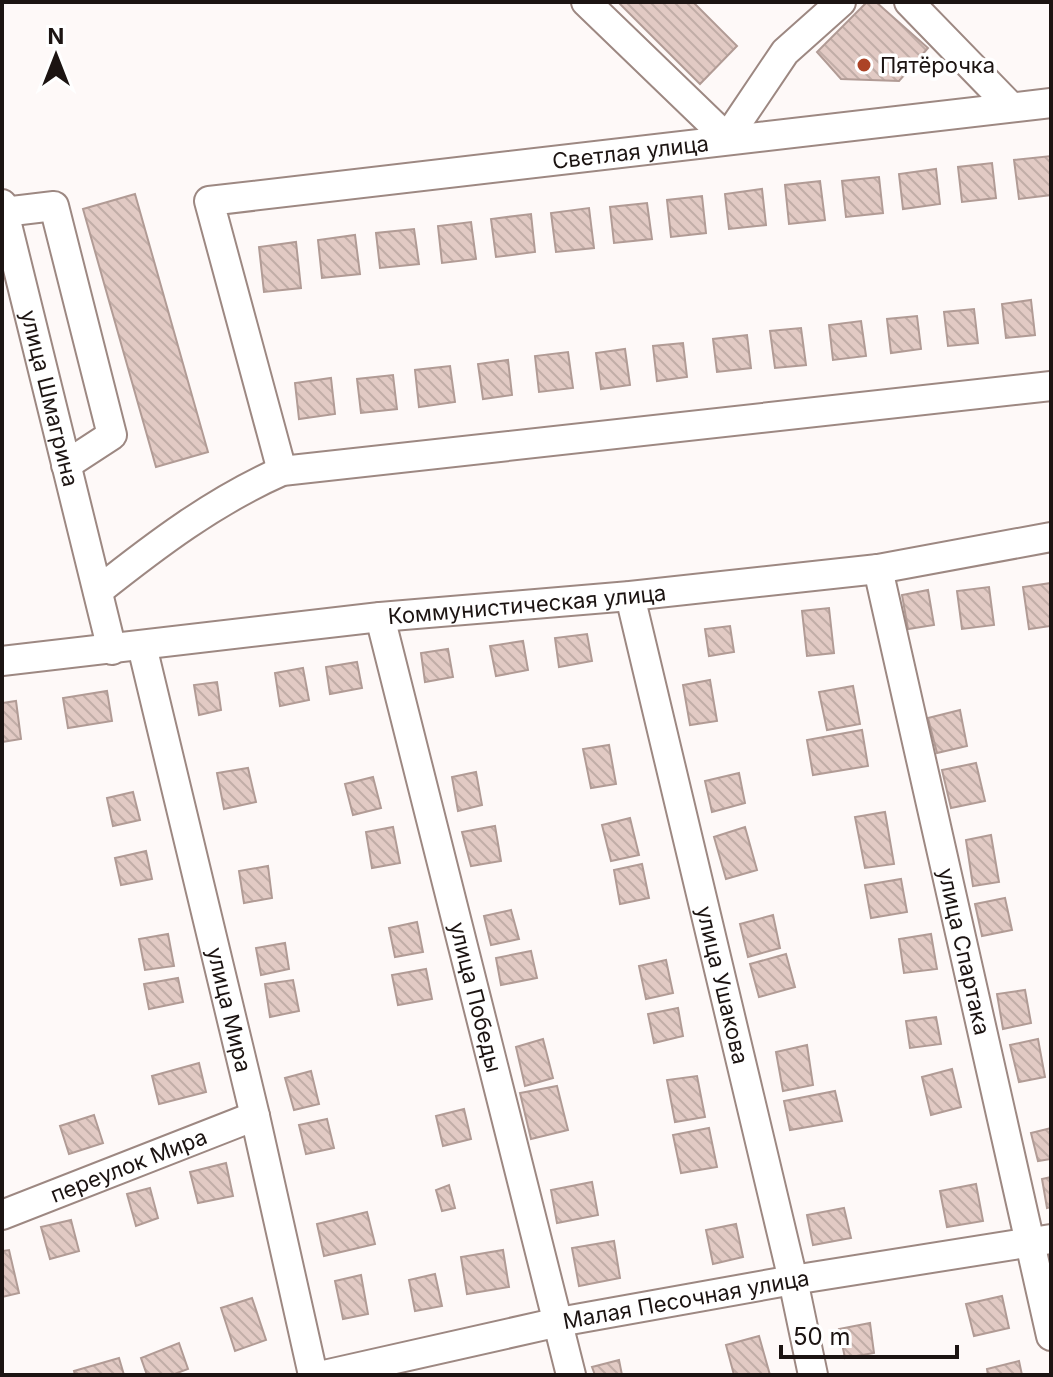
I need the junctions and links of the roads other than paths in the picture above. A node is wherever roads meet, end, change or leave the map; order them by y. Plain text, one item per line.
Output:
1 (586, 2) edge
2 (841, 2) edge
3 (909, 2) edge
4 (1051, 103) edge
5 (1011, 107) junction
6 (727, 138) junction
7 (3, 208) edge
8 (1051, 386) edge
9 (66, 465) junction
10 (282, 471) junction
11 (1051, 537) edge
12 (878, 569) junction
13 (98, 591) junction
14 (630, 596) junction
15 (380, 617) junction
16 (142, 646) junction
17 (112, 650) junction
18 (2, 661) edge
19 (255, 1116) junction
20 (2, 1215) edge
21 (1040, 1240) edge
22 (793, 1280) junction
23 (559, 1322) junction
24 (1051, 1336) edge
25 (313, 1375) edge
26 (324, 1375) edge
27 (571, 1375) edge
28 (813, 1375) edge

1 - 6 street
2 - 6 street
3 - 5 street
4 - 5 street, Светлая улица
5 - 6 street, Светлая улица
6 - 10 street, Светлая улица
7 - 9 street, улица Шмагрина
7 - 9 street
8 - 10 street
9 - 13 street, улица Шмагрина
10 - 13 street
11 - 12 street, Коммунистическая улица
12 - 14 street, Коммунистическая улица
12 - 21 street, улица Спартака
13 - 17 street, улица Шмагрина
14 - 15 street, Коммунистическая улица
14 - 22 street, улица Ушакова
15 - 16 street, Коммунистическая улица
15 - 23 street, улица Победы
16 - 17 street, Коммунистическая улица
16 - 19 street, улица Мира
17 - 18 street, Коммунистическая улица
19 - 20 street, переулок Мира
19 - 25 street, улица Мира
21 - 22 street, Малая Песочная улица
21 - 24 street, улица Спартака
22 - 23 street, Малая Песочная улица
22 - 28 street, улица Ушакова
23 - 26 street, Малая Песочная улица
23 - 27 street, улица Победы

